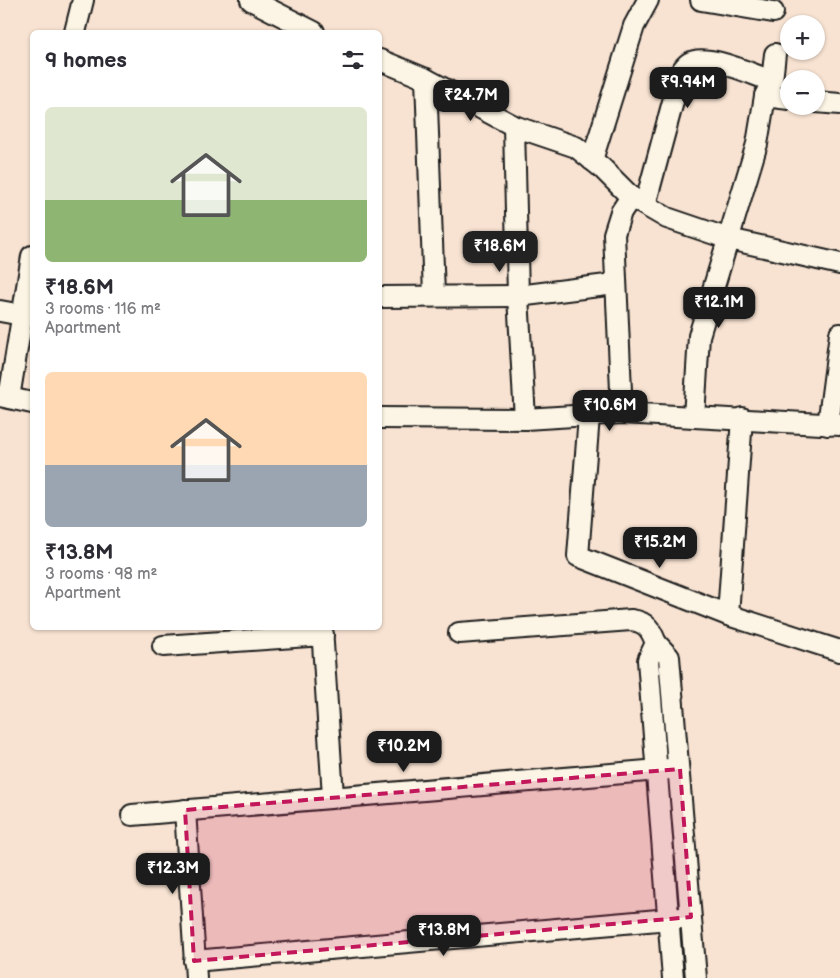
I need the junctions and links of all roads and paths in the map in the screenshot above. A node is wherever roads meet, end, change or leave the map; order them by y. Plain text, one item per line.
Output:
1 (83, 0) edge
2 (250, 0) edge
3 (648, 0) edge
4 (701, 0) edge
5 (773, 12) dead end
6 (76, 30) edge
7 (310, 30) edge
8 (775, 54) dead end
9 (382, 61) edge
10 (426, 78) junction
11 (768, 89) junction
12 (780, 95) edge
13 (825, 103) edge
14 (840, 104) edge
15 (514, 126) junction
16 (592, 160) junction
17 (638, 201) junction
18 (729, 239) junction
19 (840, 264) edge
20 (615, 284) junction
21 (29, 293) edge
22 (434, 295) junction
23 (518, 296) junction
24 (382, 297) edge
25 (0, 311) edge
26 (22, 315) junction
27 (840, 334) edge
28 (5, 397) edge
29 (30, 403) edge
30 (622, 413) junction
31 (589, 416) junction
32 (694, 417) junction
33 (382, 418) edge
34 (742, 418) junction
35 (525, 419) junction
36 (834, 425) edge
37 (728, 615) junction
38 (322, 631) edge
39 (459, 633) dead end
40 (656, 643) junction
41 (163, 646) dead end
42 (840, 651) edge
43 (680, 769) junction
44 (657, 770) junction
45 (333, 796) junction
46 (185, 810) junction
47 (132, 815) dead end
48 (691, 917) junction
49 (669, 919) junction
50 (195, 969) edge
51 (673, 978) edge
52 (696, 978) edge

1 - 6 street
2 - 7 street
3 - 16 street
4 - 5 street
8 - 11 street
9 - 10 street
10 - 15 street
10 - 22 street
11 - 12 street
11 - 17 street
11 - 18 street
13 - 14 street
15 - 16 street
15 - 23 street
16 - 17 street
17 - 18 street
17 - 20 street
18 - 19 street
18 - 32 street
20 - 23 street
20 - 30 street
21 - 26 street
22 - 23 street
22 - 24 street
23 - 35 street
25 - 26 street
26 - 28 street
27 - 36 street
28 - 29 street
30 - 31 street
30 - 32 street
31 - 35 street
31 - 37 street
32 - 34 street
33 - 35 street
34 - 36 street
34 - 37 street
37 - 42 street
38 - 41 street
38 - 45 street
39 - 40 street
40 - 43 street
40 - 44 street
43 - 44 street
43 - 48 street
44 - 45 street
44 - 49 street
45 - 46 street
46 - 47 street
46 - 50 street
48 - 49 street
48 - 52 street
49 - 50 street
49 - 51 street

